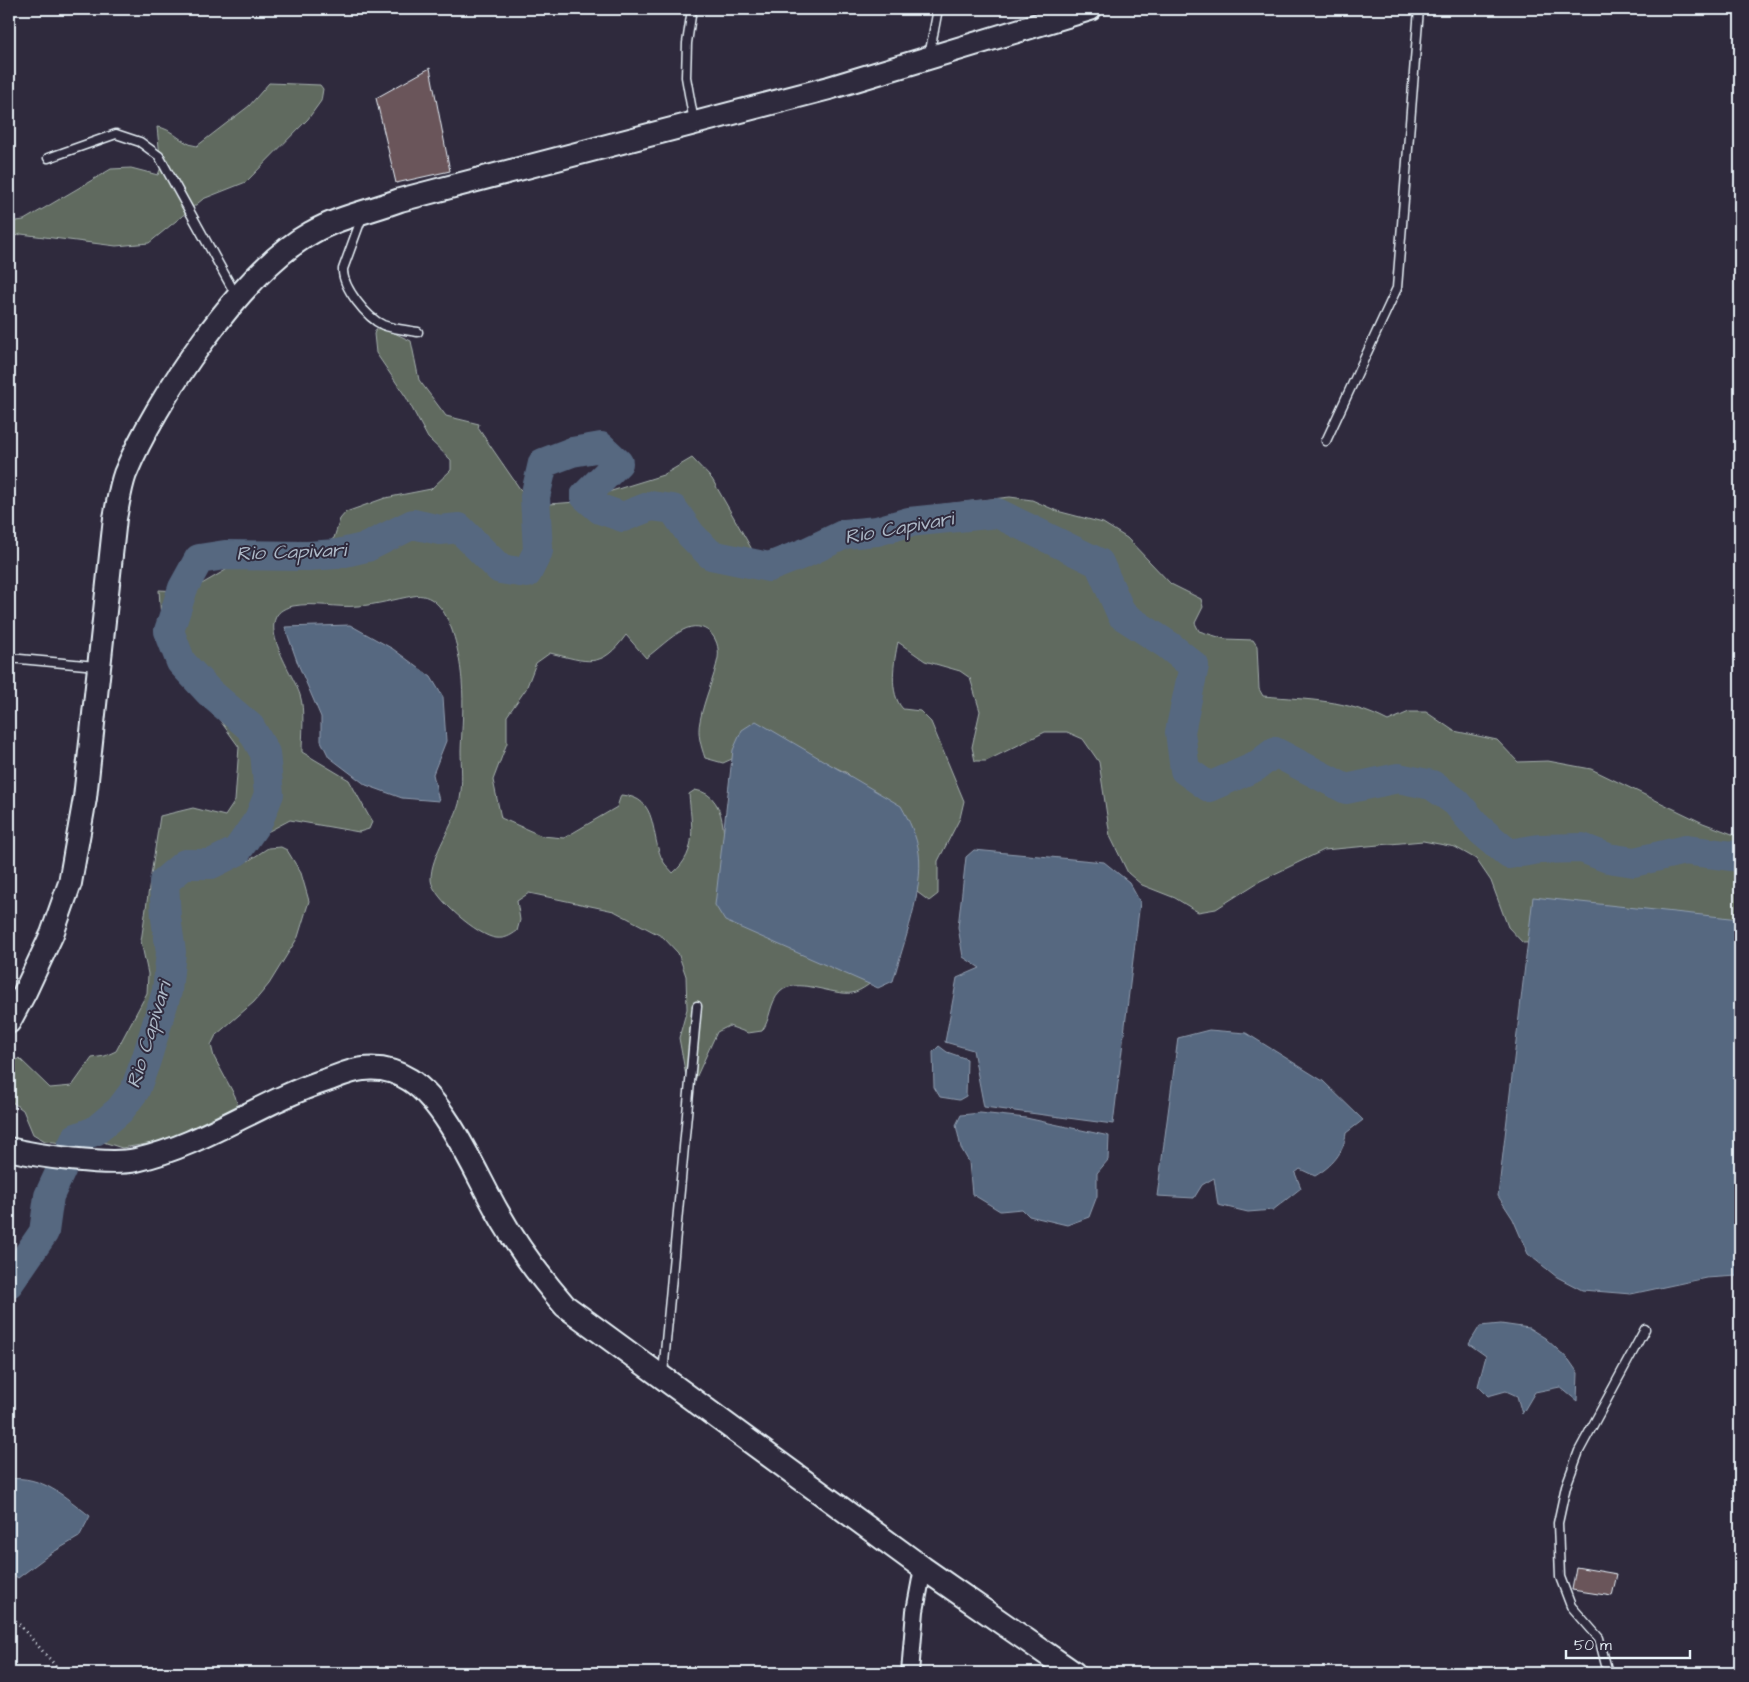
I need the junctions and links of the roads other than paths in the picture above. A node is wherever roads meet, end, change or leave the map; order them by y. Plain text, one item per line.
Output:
1 (692, 9) edge
2 (938, 9) edge
3 (1090, 9) edge
4 (1419, 9) edge
5 (929, 58) junction
6 (694, 124) junction
7 (48, 158) dead end
8 (364, 213) junction
9 (238, 299) junction
10 (418, 332) dead end
11 (1326, 441) dead end
12 (9, 658) edge
13 (99, 667) junction
14 (698, 1006) dead end
15 (9, 1022) edge
16 (18, 1151) edge
17 (1645, 1329) dead end
18 (662, 1376) junction
19 (923, 1568) junction
20 (910, 1673) edge
21 (1074, 1673) edge
22 (1608, 1673) edge

1 - 6 lane
2 - 5 lane
3 - 5 main road
4 - 11 lane
5 - 6 main road
6 - 8 main road
7 - 9 lane
8 - 9 main road
8 - 10 lane
9 - 13 main road
12 - 13 lane
13 - 15 main road
14 - 18 lane
16 - 18 main road
17 - 22 lane
18 - 19 main road
19 - 20 street
19 - 21 main road

